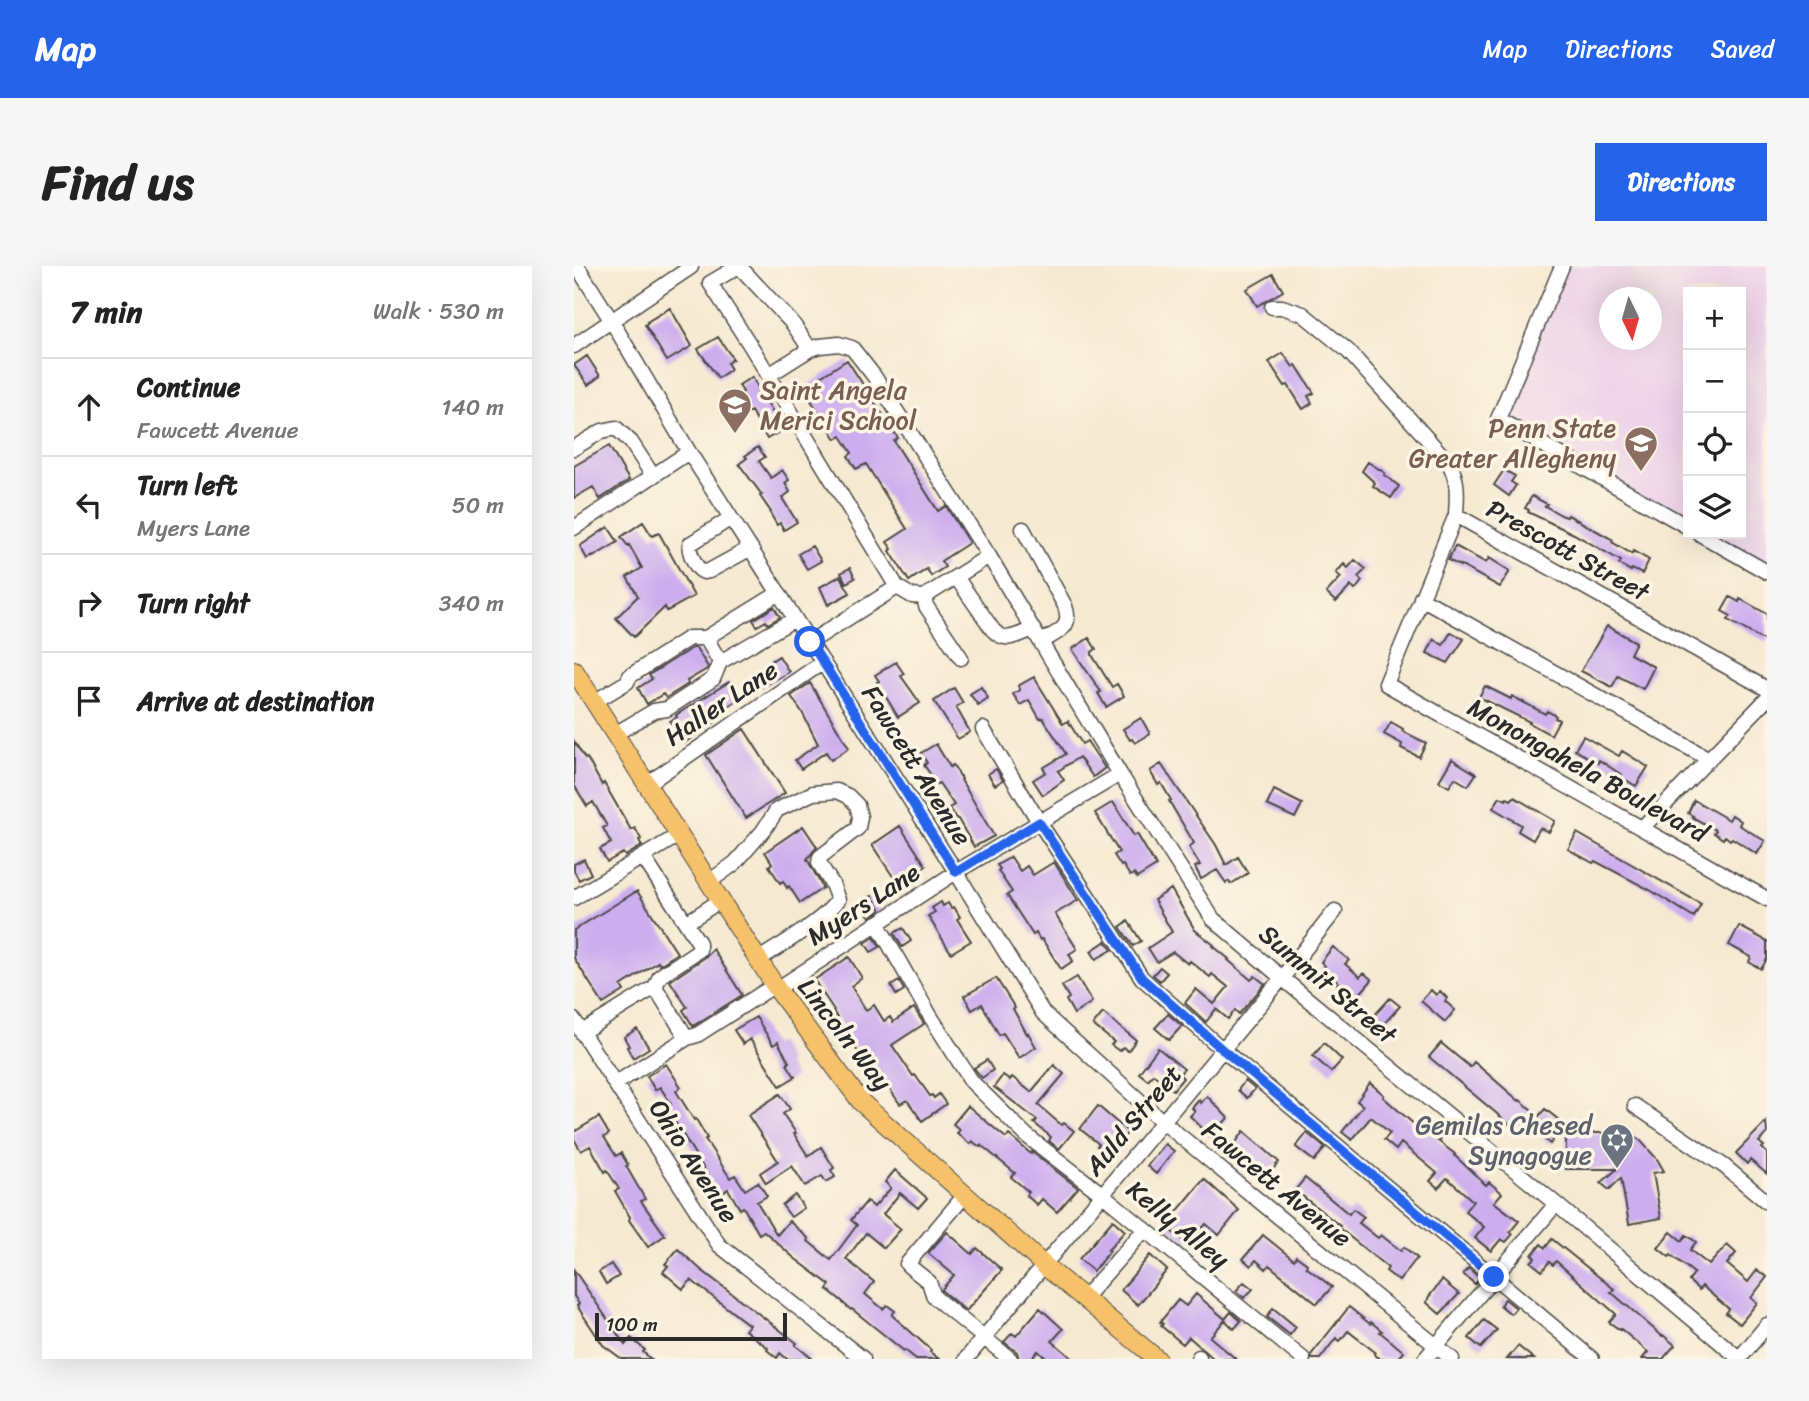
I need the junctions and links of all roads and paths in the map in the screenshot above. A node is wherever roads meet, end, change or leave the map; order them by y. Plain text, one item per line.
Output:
1 (577, 266) edge
2 (1562, 266) edge
3 (691, 267) edge
4 (1272, 307) dead end
5 (611, 320) junction
6 (574, 346) edge
7 (810, 349) junction
8 (769, 375) junction
9 (574, 447) edge
10 (689, 452) junction
11 (653, 476) junction
12 (1456, 515) junction
13 (731, 518) junction
14 (1683, 524) edge
15 (575, 526) edge
16 (1023, 529) dead end
17 (1709, 539) edge
18 (751, 548) junction
19 (989, 556) junction
20 (1767, 572) edge
21 (956, 577) junction
22 (898, 587) junction
23 (779, 593) junction
24 (924, 597) junction
25 (1421, 598) junction
26 (795, 619) junction
27 (1033, 629) junction
28 (706, 638) junction
29 (810, 642) junction
30 (1041, 642) junction
31 (961, 658) dead end
32 (720, 662) junction
33 (823, 662) junction
34 (574, 670) edge
35 (1767, 689) edge
36 (1767, 699) edge
37 (594, 702) junction
38 (983, 729) dead end
39 (615, 734) junction
40 (1709, 759) junction
41 (1120, 774) junction
42 (647, 783) junction
43 (1039, 822) junction
44 (1642, 828) junction
45 (680, 835) junction
46 (643, 857) junction
47 (956, 872) junction
48 (709, 882) junction
49 (574, 898) edge
50 (1767, 899) edge
51 (720, 900) junction
52 (1335, 911) dead end
53 (686, 923) junction
54 (877, 923) junction
55 (758, 960) junction
56 (1282, 978) junction
57 (655, 987) junction
58 (776, 987) junction
59 (578, 1026) edge
60 (687, 1038) junction
61 (1223, 1050) junction
62 (615, 1084) junction
63 (1635, 1105) dead end
64 (1163, 1122) junction
65 (965, 1195) junction
66 (1103, 1195) junction
67 (1767, 1202) edge
68 (1556, 1204) junction
69 (1145, 1229) junction
70 (1045, 1266) junction
71 (1494, 1277) junction
72 (1084, 1298) junction
73 (1767, 1325) edge
74 (984, 1337) junction
75 (1436, 1345) junction
76 (863, 1359) edge
77 (966, 1359) edge
78 (1010, 1359) edge
79 (1157, 1359) edge
80 (1303, 1359) edge
81 (1424, 1359) edge
82 (1452, 1359) edge
83 (1592, 1359) edge
84 (1739, 1359) edge

1 - 5 street, Fawcett Avenue
2 - 14 street
3 - 5 street
4 - 12 street, Prescott Street
5 - 6 street
5 - 10 street, Fawcett Avenue
7 - 8 street
7 - 8 street
7 - 19 street, Summit Street
8 - 22 street
9 - 11 street
10 - 11 street
10 - 13 street, Fawcett Avenue
11 - 15 street
12 - 25 street
12 - 35 street, Prescott Street
13 - 18 street, Fawcett Avenue
13 - 18 street
16 - 30 street
17 - 20 street
18 - 23 street, Fawcett Avenue
19 - 21 street
19 - 27 street, Summit Street
21 - 24 street
21 - 27 street
22 - 24 street
22 - 29 street
23 - 26 street, Fawcett Avenue
23 - 28 street
24 - 31 street
25 - 40 street
25 - 44 street, Monongahela Boulevard
26 - 29 street, Fawcett Avenue
26 - 32 street
27 - 30 street, Summit Street
28 - 32 street
28 - 37 street
29 - 33 street, Fawcett Avenue
30 - 41 street, Summit Street
32 - 39 street
33 - 42 street, Haller Lane
33 - 47 street, Fawcett Avenue
34 - 37 main road, Lincoln Way
36 - 40 street
37 - 39 main road, Lincoln Way
38 - 43 street
39 - 42 main road, Lincoln Way
40 - 44 street
41 - 43 street, Myers Lane
41 - 56 street, Summit Street
42 - 45 main road, Lincoln Way
43 - 47 street, Myers Lane
43 - 61 street
44 - 50 street, Monongahela Boulevard
45 - 46 street
45 - 48 main road, Lincoln Way
46 - 49 street
46 - 53 street
47 - 54 street, Myers Lane
47 - 64 street, Fawcett Avenue
48 - 51 main road, Lincoln Way
48 - 55 street
51 - 53 street
51 - 55 main road, Lincoln Way
52 - 56 street, Auld Street
53 - 57 street
54 - 58 street, Myers Lane
54 - 66 street, Kelly Alley
55 - 58 main road, Lincoln Way
56 - 61 street, Auld Street
56 - 68 street, Summit Street
57 - 59 street
57 - 60 street
58 - 60 street, Myers Lane
58 - 65 main road, Lincoln Way
59 - 62 street, Ohio Avenue
60 - 62 street, Myers Lane
61 - 64 street, Auld Street
61 - 71 street
62 - 76 street, Ohio Avenue
63 - 67 street
64 - 66 street, Auld Street
64 - 75 street, Fawcett Avenue
65 - 70 main road, Lincoln Way
65 - 74 street
66 - 69 street, Kelly Alley
66 - 70 street, Auld Street
68 - 71 street
68 - 84 street, Summit Street
69 - 72 street
69 - 80 street, Kelly Alley
70 - 72 main road, Lincoln Way
70 - 74 street, Auld Street
71 - 75 street
71 - 83 street
72 - 79 main road, Lincoln Way
73 - 84 street
74 - 77 street, Auld Street
74 - 78 street
75 - 81 street
75 - 82 street, Fawcett Avenue

